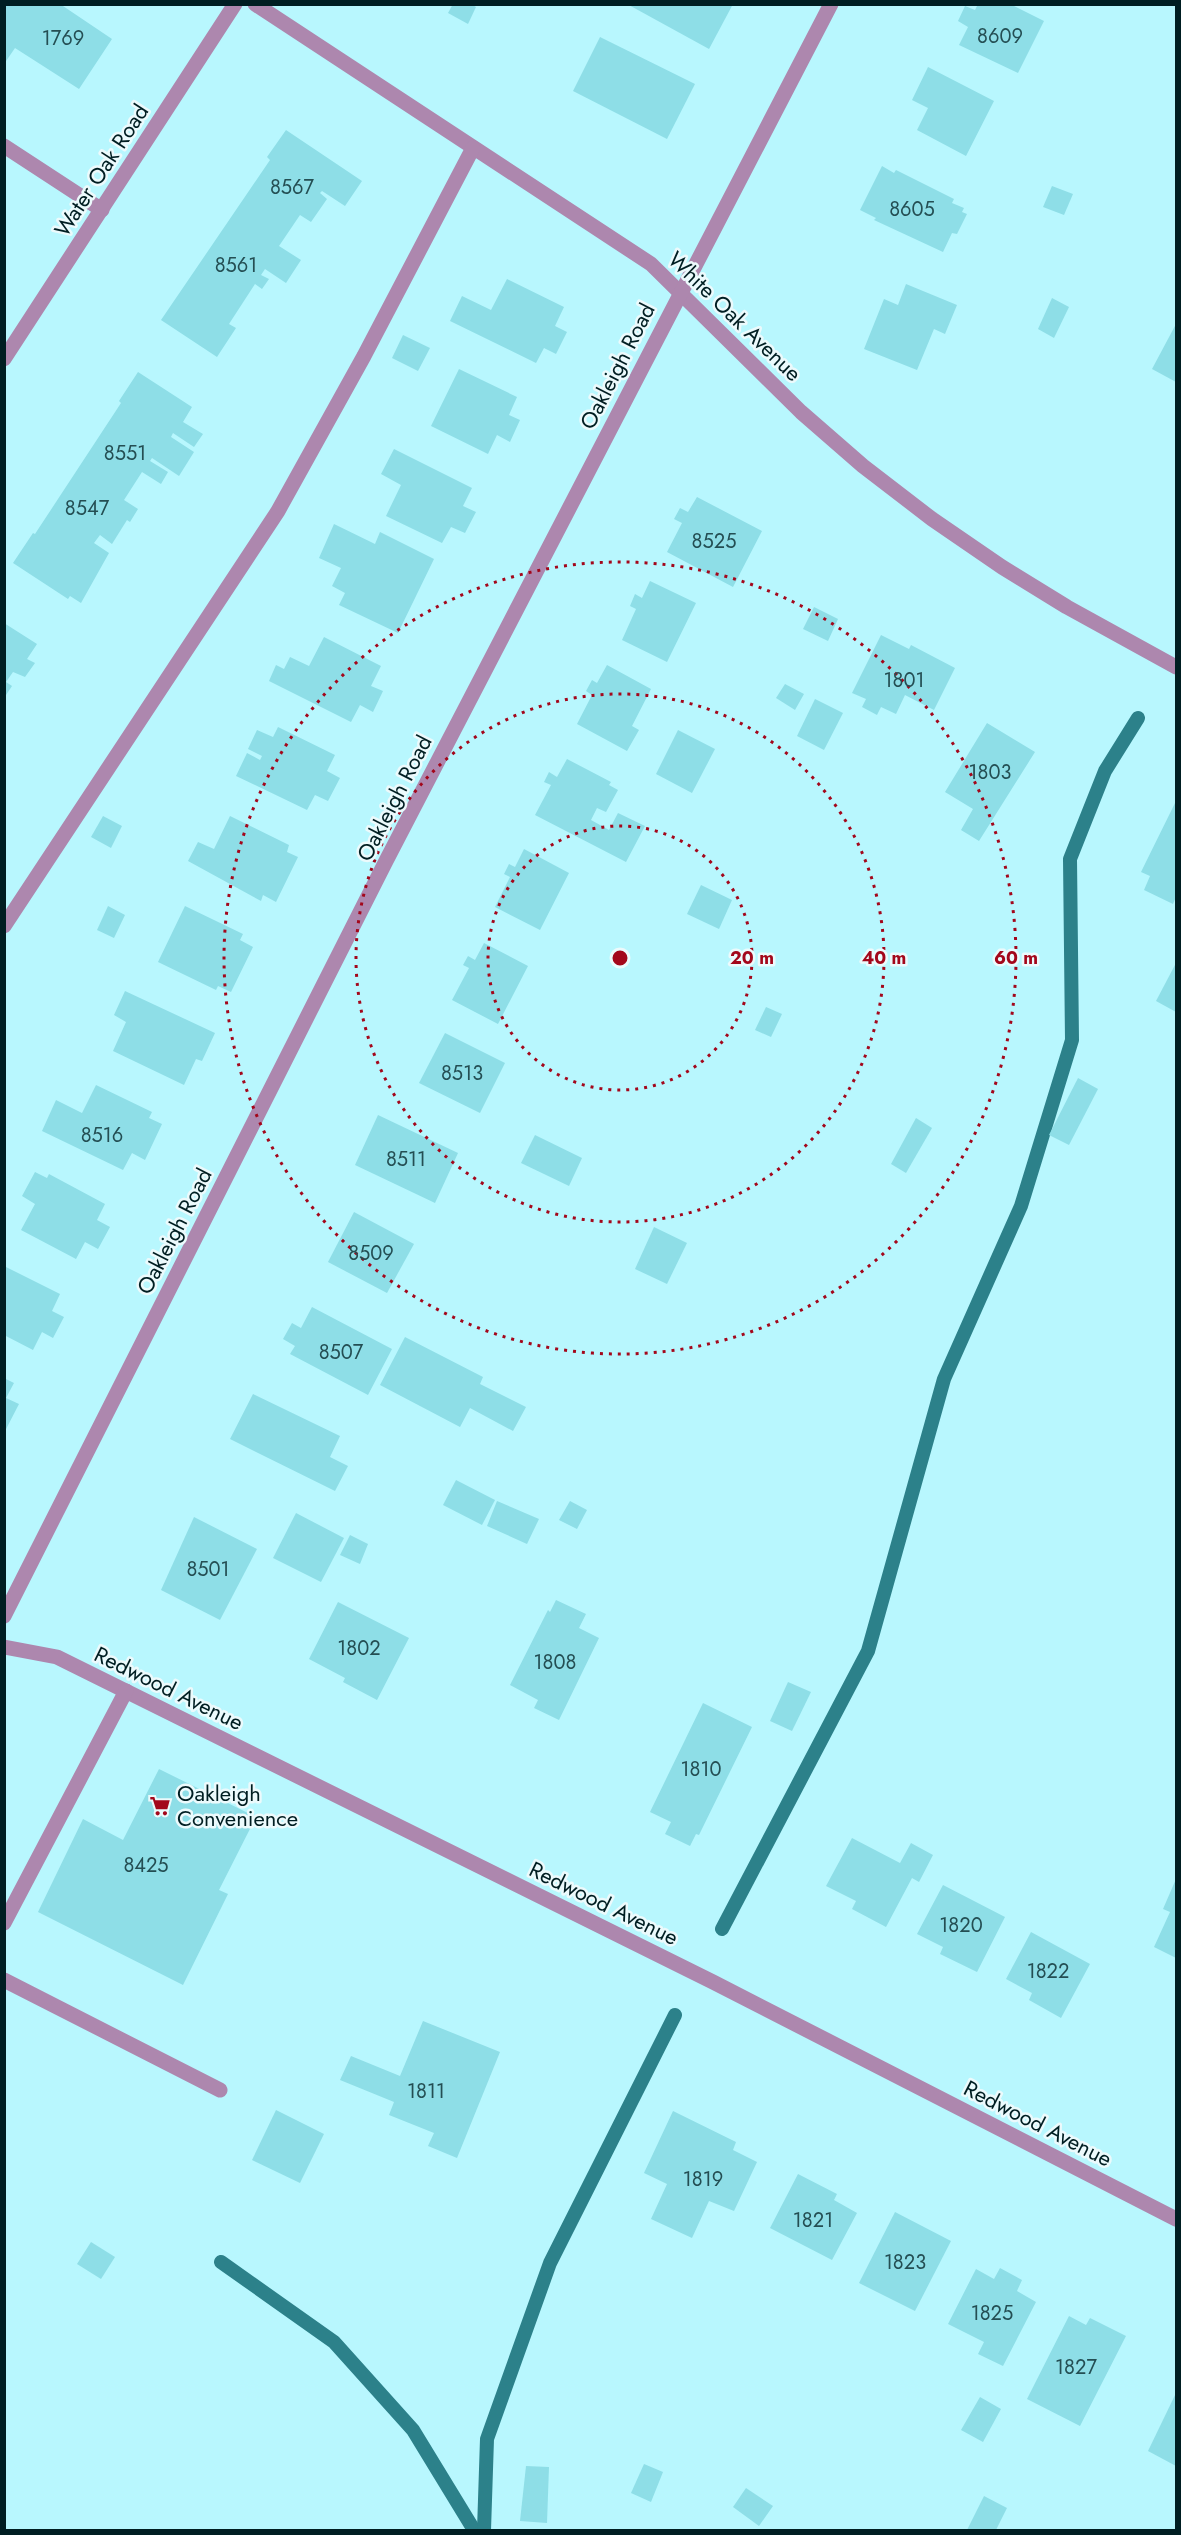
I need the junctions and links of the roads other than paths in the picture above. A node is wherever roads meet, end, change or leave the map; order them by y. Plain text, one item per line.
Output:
1 (235, 4) edge
2 (255, 4) edge
3 (831, 4) edge
4 (4, 146) edge
5 (473, 148) junction
6 (102, 210) junction
7 (680, 294) junction
8 (4, 359) edge
9 (1176, 667) edge
10 (4, 927) edge
11 (4, 1616) edge
12 (4, 1647) edge
13 (126, 1691) junction
14 (4, 1923) edge
15 (4, 1980) edge
16 (220, 2090) dead end
17 (1176, 2219) edge

1 - 6 street, Water Oak Road
2 - 5 street, White Oak Avenue
3 - 7 street, Oakleigh Road
4 - 6 street
5 - 7 street, White Oak Avenue
5 - 10 street
6 - 8 street, Water Oak Road
7 - 9 street, White Oak Avenue
7 - 11 street, Oakleigh Road
12 - 13 street, Redwood Avenue
13 - 14 street
13 - 17 street, Redwood Avenue
15 - 16 street

